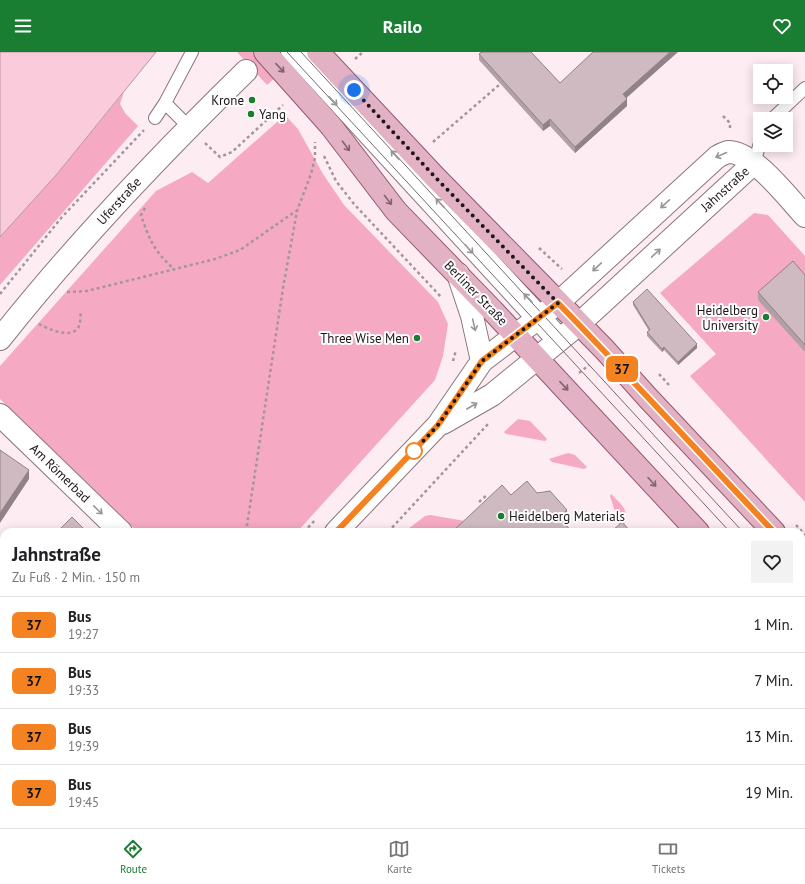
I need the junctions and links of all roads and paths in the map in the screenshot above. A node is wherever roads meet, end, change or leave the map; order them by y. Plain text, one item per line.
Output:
1 (192, 52) edge
2 (265, 52) edge
3 (288, 52) edge
4 (301, 52) edge
5 (363, 52) edge
6 (353, 61) dead end
7 (246, 71) dead end
8 (307, 72) edge
9 (499, 85) edge
10 (805, 88) edge
11 (165, 103) junction
12 (779, 112) edge
13 (155, 118) joint
14 (189, 127) junction
15 (430, 144) dead end
16 (319, 146) dead end
17 (323, 153) dead end
18 (757, 153) edge
19 (140, 177) junction
20 (297, 211) junction
21 (805, 216) edge
22 (174, 268) junction
23 (458, 274) junction
24 (40, 290) junction
25 (0, 294) edge
26 (446, 303) dead end
27 (81, 312) dead end
28 (545, 313) junction
29 (40, 325) dead end
30 (566, 335) junction
31 (516, 336) junction
32 (0, 339) edge
33 (456, 347) dead end
34 (605, 350) junction
35 (537, 358) junction
36 (482, 361) junction
37 (452, 366) dead end
38 (565, 387) junction
39 (0, 415) edge
40 (489, 423) dead end
41 (438, 425) junction
42 (488, 494) dead end
43 (479, 502) dead end
44 (117, 528) edge
45 (247, 528) edge
46 (340, 528) edge
47 (392, 528) edge
48 (694, 528) edge
49 (770, 528) edge

1 - 11 lane
2 -> 8 main road
3 - 8 lane
4 - 8 lane
5 - 6 path
7 - 14 street, Uferstraße
8 - 14 path
8 -> 23 main road, Berliner Straße
8 -> 28 lane
8 - 28 main road
9 - 15 path
10 - 12 lane
11 - 13 lane
11 - 14 lane
13 - 25 path
14 - 19 street, Uferstraße
16 - 20 path
17 - 26 path
18 - 21 street
18 -> 28 street, Jahnstraße
30 -> 18 street, Jahnstraße
19 - 22 path
19 - 24 street, Uferstraße
20 - 22 path
20 - 45 path
22 - 24 path
23 - 31 main road, Berliner Straße
23 -> 36 street
24 - 32 street, Uferstraße
27 - 29 path
28 - 30 main road
28 - 30 lane
28 - 31 street, Jahnstraße
30 - 34 main road
30 - 35 street, Jahnstraße
31 - 35 main road, Berliner Straße
31 - 36 street, Jahnstraße
33 - 37 path
34 - 38 path
34 - 49 main road
35 -> 38 main road, Berliner Straße
41 -> 35 street, Jahnstraße
36 - 41 street, Jahnstraße
38 -> 48 main road, Berliner Straße
39 -> 44 street, Am Römerbad
40 - 47 path
41 - 46 street, Jahnstraße
42 - 43 path

